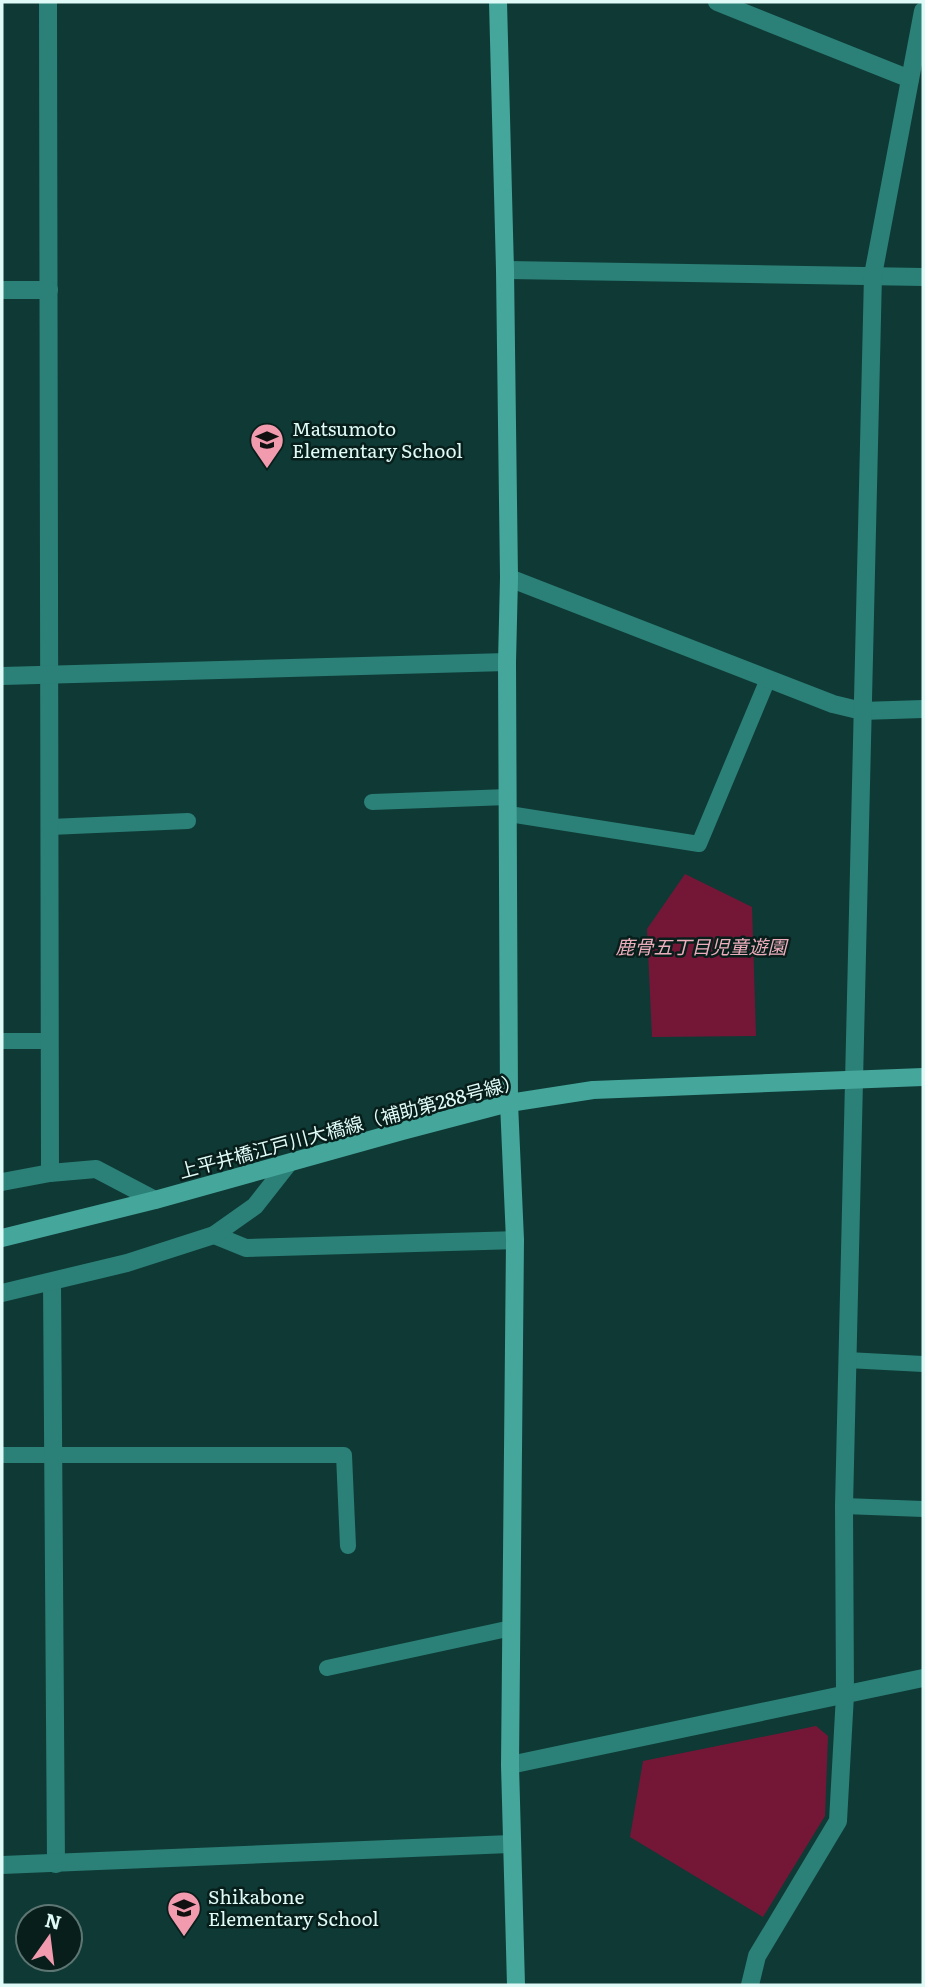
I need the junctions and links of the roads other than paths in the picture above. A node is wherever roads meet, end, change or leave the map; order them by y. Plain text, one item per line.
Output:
1 (48, 2) edge
2 (498, 2) edge
3 (721, 3) edge
4 (923, 12) edge
5 (915, 74) edge
6 (505, 270) junction
7 (873, 275) junction
8 (923, 277) edge
9 (2, 290) edge
10 (49, 290) junction
11 (509, 578) junction
12 (507, 662) junction
13 (50, 674) junction
14 (2, 676) edge
15 (768, 679) junction
16 (923, 709) edge
17 (862, 711) junction
18 (372, 802) dead end
19 (508, 806) junction
20 (188, 821) dead end
21 (50, 827) junction
22 (2, 1041) edge
23 (50, 1041) junction
24 (923, 1077) edge
25 (855, 1080) junction
26 (509, 1103) junction
27 (288, 1164) junction
28 (50, 1173) junction
29 (2, 1182) edge
30 (155, 1200) junction
31 (214, 1235) junction
32 (2, 1238) edge
33 (515, 1240) junction
34 (52, 1282) junction
35 (2, 1293) edge
36 (847, 1360) junction
37 (923, 1364) edge
38 (55, 1454) junction
39 (2, 1455) edge
40 (844, 1506) junction
41 (923, 1509) edge
42 (348, 1546) dead end
43 (511, 1628) junction
44 (327, 1668) dead end
45 (923, 1678) edge
46 (845, 1695) junction
47 (510, 1765) junction
48 (511, 1844) junction
49 (56, 1864) junction
50 (2, 1866) edge
51 (753, 1984) edge
52 (516, 1985) edge

1 - 10 street
2 - 6 street
3 - 5 street
4 - 5 street
5 - 7 street
6 - 7 street
6 - 11 street
7 - 8 street
7 - 17 street
9 - 10 street
10 - 13 street
11 - 12 street
11 - 15 street
12 - 13 street
12 - 19 street
13 - 14 street
13 - 21 street
15 - 17 street
15 - 19 lane
16 - 17 street
17 - 25 street
18 - 19 lane
19 - 26 street
20 - 21 lane
21 - 23 street
22 - 23 lane
23 - 28 street
24 - 25 street, 上平井橋江戸川大橋線（補助第288号線）
25 - 26 street, 上平井橋江戸川大橋線（補助第288号線）
25 - 36 street
26 - 27 street, 上平井橋江戸川大橋線（補助第288号線）
26 - 33 street
27 - 30 street, 上平井橋江戸川大橋線（補助第288号線）
27 - 31 street
28 - 29 street
28 - 30 street
30 - 32 street, 上平井橋江戸川大橋線（補助第288号線）
31 - 33 street
31 - 34 street
33 - 43 street
34 - 35 street
34 - 38 street
36 - 37 lane
36 - 40 street
38 - 39 lane
38 - 42 lane
38 - 49 street
40 - 41 lane
40 - 46 street
43 - 44 lane
43 - 47 street
45 - 46 street
46 - 47 street
46 - 51 street
47 - 48 street
48 - 49 street
48 - 52 street
49 - 50 street

